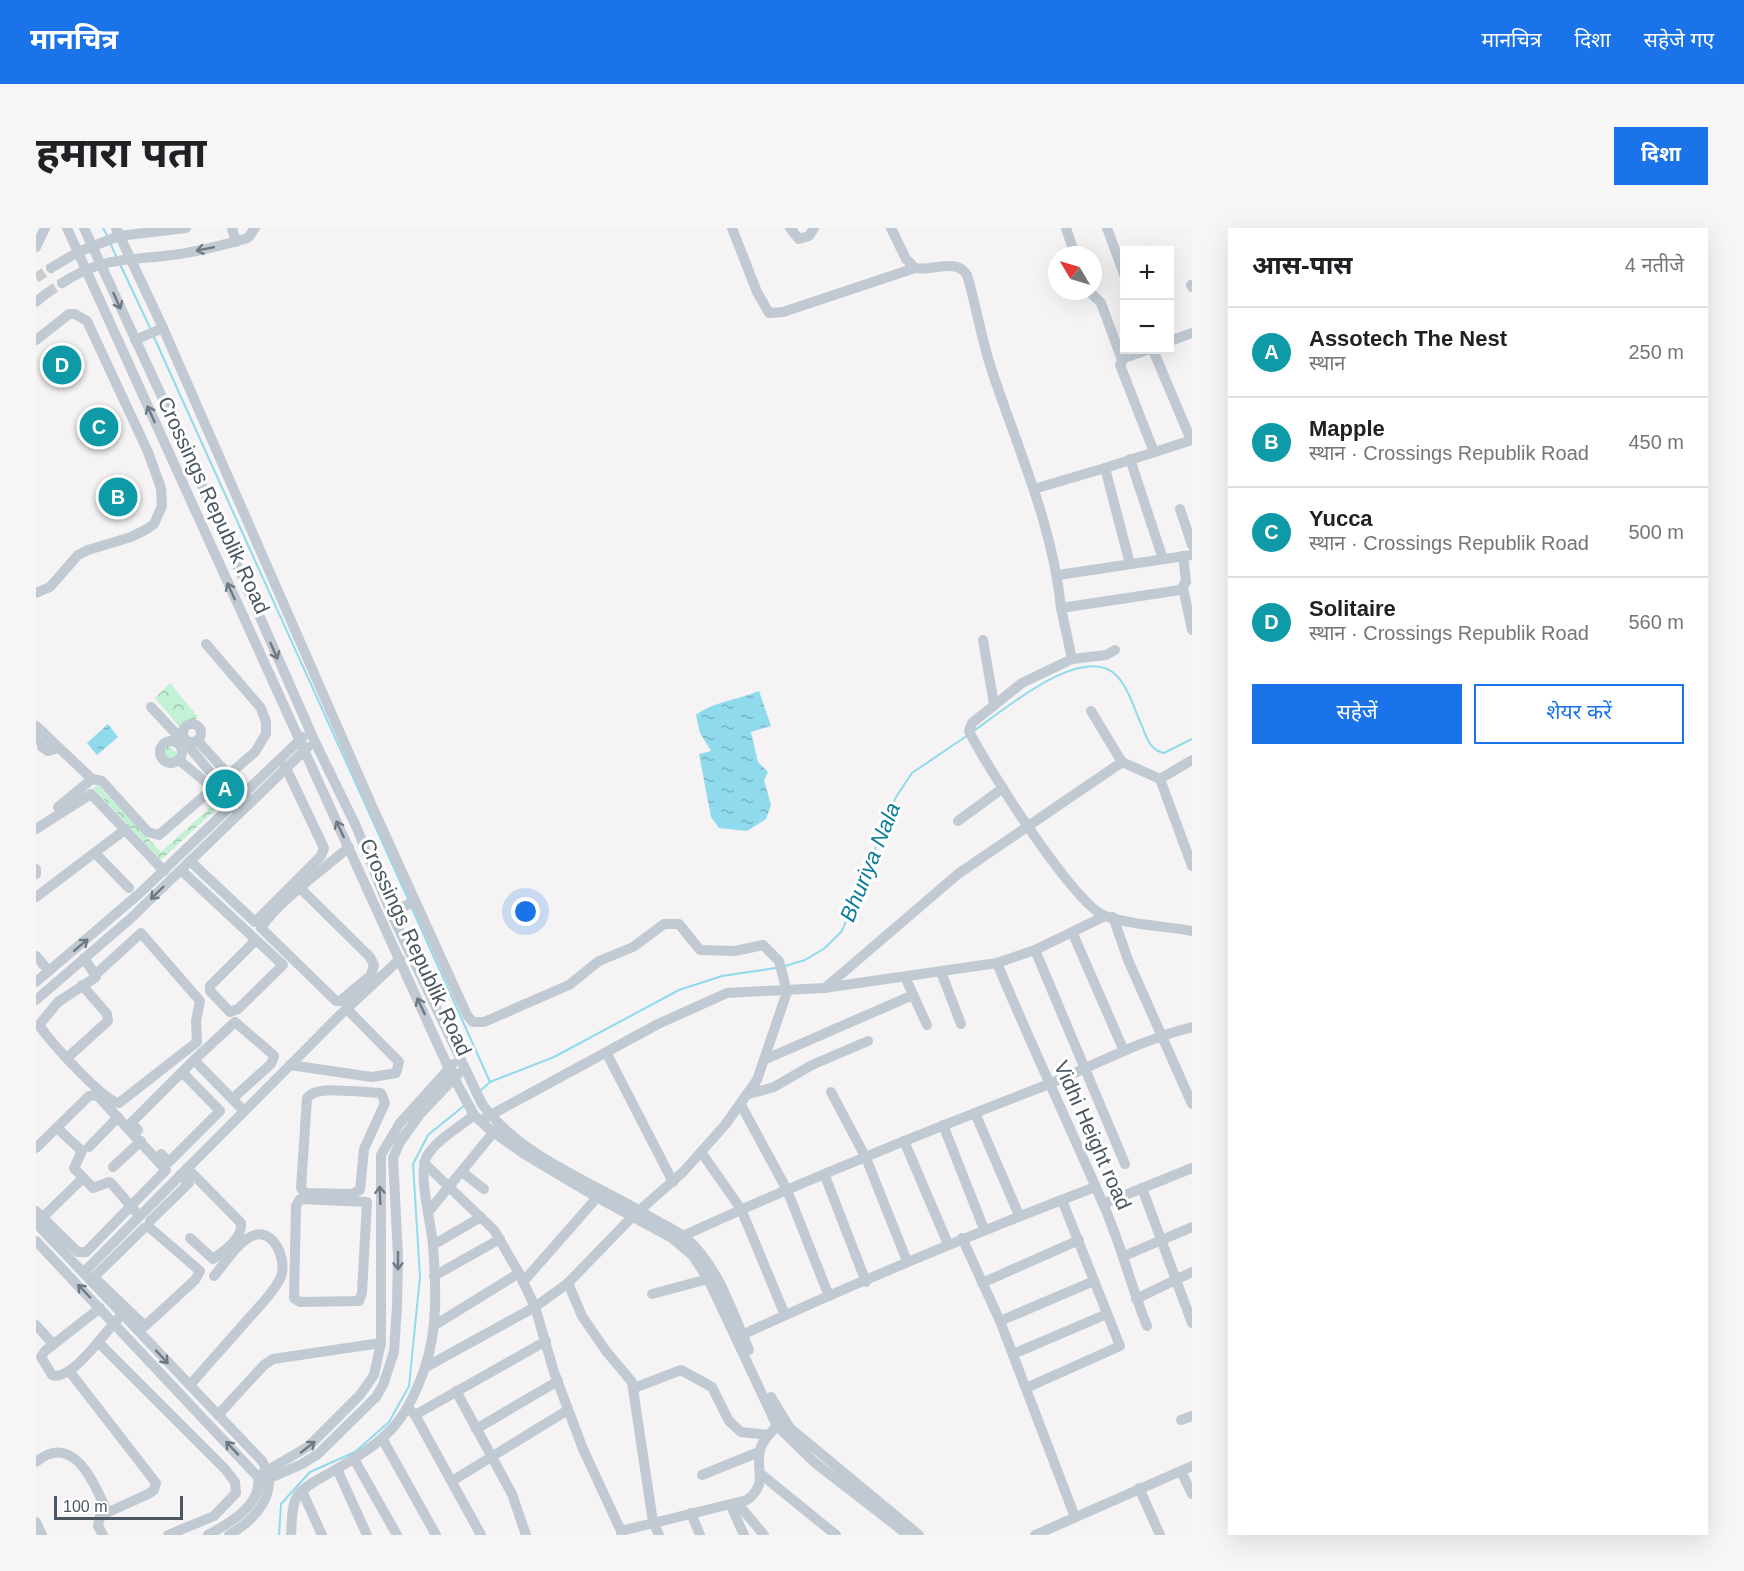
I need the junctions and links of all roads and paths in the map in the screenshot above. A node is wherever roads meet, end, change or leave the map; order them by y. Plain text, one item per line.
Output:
1 (45, 228) edge
2 (67, 228) edge
3 (84, 228) edge
4 (186, 228) edge
5 (232, 228) edge
6 (255, 228) edge
7 (732, 228) edge
8 (790, 228) edge
9 (814, 228) edge
10 (891, 228) edge
11 (1066, 228) edge
12 (1107, 228) edge
13 (116, 234) edge
14 (236, 242) junction
15 (97, 244) junction
16 (1073, 246) edge
17 (36, 247) edge
18 (78, 252) junction
19 (125, 258) junction
20 (1120, 261) edge
21 (104, 264) junction
22 (51, 268) tunnel mouth
23 (915, 268) junction
24 (85, 269) junction
25 (62, 283) tunnel mouth
26 (47, 293) tunnel mouth
27 (1098, 300) edge
28 (36, 302) edge
29 (159, 330) junction
30 (1192, 333) edge
31 (139, 338) junction
32 (36, 340) edge
33 (1174, 340) edge
34 (1137, 354) edge
35 (1155, 354) edge
36 (1122, 360) junction
37 (162, 440) junction
38 (1191, 440) edge
39 (145, 446) junction
40 (1154, 452) junction
41 (168, 453) junction
42 (1130, 459) junction
43 (151, 460) junction
44 (1105, 468) junction
45 (1034, 489) junction
46 (1180, 509) dead end
47 (1192, 544) edge
48 (1188, 556) edge
49 (1163, 559) junction
50 (1130, 564) junction
51 (1058, 575) junction
52 (1183, 588) junction
53 (36, 593) edge
54 (1061, 608) junction
55 (1192, 630) edge
56 (983, 640) dead end
57 (206, 644) dead end
58 (1115, 650) dead end
59 (1072, 659) junction
60 (994, 704) junction
61 (151, 707) dead end
62 (1091, 711) dead end
63 (39, 729) edge
64 (313, 736) junction
65 (180, 738) junction
66 (302, 745) junction
67 (179, 760) junction
68 (1192, 760) edge
69 (1122, 762) junction
70 (285, 766) junction
71 (92, 779) junction
72 (1160, 779) junction
73 (221, 783) junction
74 (1003, 788) junction
75 (246, 794) junction
76 (231, 808) junction
77 (226, 820) junction
78 (958, 821) dead end
79 (1029, 825) junction
80 (36, 827) edge
81 (126, 829) junction
82 (1188, 838) edge
83 (349, 848) junction
84 (95, 853) junction
85 (190, 861) junction
86 (1192, 866) edge
87 (36, 869) edge
88 (181, 870) junction
89 (164, 871) junction
90 (36, 874) edge
91 (129, 888) dead end
92 (300, 889) junction
93 (36, 897) edge
94 (413, 902) junction
95 (395, 911) junction
96 (1109, 916) junction
97 (1192, 930) edge
98 (1073, 934) junction
99 (256, 940) junction
100 (1035, 951) junction
101 (36, 956) edge
102 (84, 958) junction
103 (400, 959) junction
104 (997, 963) junction
105 (49, 971) junction
106 (941, 972) junction
107 (95, 975) junction
108 (905, 977) junction
109 (36, 982) edge
110 (82, 986) junction
111 (824, 988) junction
112 (787, 992) junction
113 (913, 995) junction
114 (36, 1000) edge
115 (346, 1008) junction
116 (961, 1024) dead end
117 (927, 1025) dead end
118 (1192, 1027) edge
119 (1161, 1035) junction
120 (868, 1041) dead end
121 (1124, 1051) junction
122 (607, 1054) junction
123 (67, 1058) junction
124 (766, 1059) junction
125 (194, 1060) junction
126 (461, 1064) junction
127 (290, 1065) junction
128 (448, 1067) junction
129 (1086, 1067) junction
130 (182, 1072) junction
131 (461, 1081) junction
132 (1048, 1084) junction
133 (831, 1092) dead end
134 (750, 1094) junction
135 (232, 1099) junction
136 (1192, 1104) edge
137 (741, 1105) junction
138 (220, 1111) junction
139 (244, 1111) junction
140 (975, 1113) junction
141 (479, 1115) junction
142 (118, 1117) junction
143 (232, 1123) junction
144 (943, 1125) junction
145 (57, 1128) junction
146 (496, 1129) junction
147 (141, 1141) junction
148 (904, 1141) junction
149 (89, 1147) dead end
150 (36, 1148) edge
151 (364, 1149) junction
152 (701, 1152) junction
153 (381, 1155) junction
154 (866, 1158) junction
155 (423, 1163) junction
156 (1125, 1164) dead end
157 (113, 1167) dead end
158 (1192, 1168) edge
159 (462, 1172) junction
160 (188, 1176) junction
161 (825, 1176) junction
162 (83, 1178) junction
163 (673, 1182) junction
164 (450, 1187) junction
165 (1095, 1187) junction
166 (1142, 1188) junction
167 (484, 1189) dead end
168 (787, 1190) junction
169 (600, 1194) junction
170 (1062, 1200) junction
171 (133, 1203) junction
172 (1103, 1204) junction
173 (741, 1209) junction
174 (429, 1211) junction
175 (142, 1213) junction
176 (636, 1213) junction
177 (1019, 1215) junction
178 (481, 1217) junction
179 (38, 1219) edge
180 (150, 1221) dead end
181 (366, 1227) junction
182 (1192, 1227) edge
183 (381, 1228) junction
184 (984, 1229) junction
185 (134, 1230) junction
186 (683, 1236) junction
187 (190, 1238) dead end
188 (962, 1238) junction
189 (500, 1239) junction
190 (1078, 1240) junction
191 (1161, 1240) junction
192 (36, 1241) edge
193 (948, 1244) junction
194 (434, 1245) junction
195 (1124, 1256) junction
196 (907, 1261) junction
197 (364, 1264) junction
198 (382, 1266) junction
199 (84, 1272) junction
200 (1192, 1272) edge
201 (214, 1276) dead end
202 (434, 1276) junction
203 (521, 1277) junction
204 (708, 1279) junction
205 (1177, 1279) junction
206 (1094, 1281) junction
207 (866, 1282) junction
208 (568, 1283) junction
209 (982, 1283) junction
210 (652, 1293) dead end
211 (829, 1296) junction
212 (1136, 1299) junction
213 (535, 1307) junction
214 (100, 1308) junction
215 (125, 1313) junction
216 (1107, 1314) junction
217 (785, 1315) junction
218 (1191, 1320) edge
219 (1000, 1321) junction
220 (114, 1323) junction
221 (36, 1325) edge
222 (435, 1325) junction
223 (1146, 1326) dead end
224 (742, 1335) junction
225 (546, 1341) junction
226 (98, 1342) junction
227 (381, 1343) junction
228 (53, 1344) junction
229 (1013, 1354) junction
230 (38, 1356) edge
231 (426, 1366) junction
232 (70, 1371) junction
233 (558, 1381) junction
234 (190, 1385) junction
235 (634, 1388) junction
236 (1026, 1388) junction
237 (456, 1391) junction
238 (568, 1410) junction
239 (411, 1411) junction
240 (218, 1415) junction
241 (1192, 1416) edge
242 (1181, 1420) dead end
243 (777, 1426) junction
244 (476, 1429) junction
245 (768, 1435) junction
246 (383, 1440) junction
247 (759, 1452) junction
248 (492, 1457) junction
249 (354, 1459) junction
250 (36, 1461) edge
251 (1192, 1466) edge
252 (337, 1469) junction
253 (1181, 1470) junction
254 (269, 1474) junction
255 (702, 1475) dead end
256 (762, 1475) junction
257 (258, 1479) junction
258 (452, 1481) junction
259 (1139, 1488) junction
260 (302, 1491) junction
261 (1192, 1494) edge
262 (734, 1505) junction
263 (107, 1511) junction
264 (691, 1513) junction
265 (1075, 1517) junction
266 (36, 1522) edge
267 (653, 1522) junction
268 (621, 1533) edge
269 (906, 1534) edge
270 (42, 1535) edge
271 (103, 1535) edge
272 (168, 1535) edge
273 (208, 1535) edge
274 (229, 1535) edge
275 (291, 1535) edge
276 (322, 1535) edge
277 (367, 1535) edge
278 (397, 1535) edge
279 (436, 1535) edge
280 (481, 1535) edge
281 (525, 1535) edge
282 (659, 1535) edge
283 (700, 1535) edge
284 (744, 1535) edge
285 (764, 1535) edge
286 (836, 1535) edge
287 (919, 1535) edge
288 (1035, 1535) edge
289 (1160, 1535) edge

1 - 17 street
2 - 18 street, Crossings Republik Road
3 - 15 street, Crossings Republik Road
4 - 13 street
5 - 14 street
6 - 14 street
7 - 23 street
8 - 9 street
10 - 23 street
11 - 16 street
12 - 20 street
13 - 15 street
13 - 19 street
14 -> 19 street
15 - 18 street
15 - 21 street, Crossings Republik Road
18 - 22 street
18 - 24 street, Crossings Republik Road
19 - 21 street
19 - 29 street
21 - 24 street
21 -> 31 street, Crossings Republik Road
23 - 45 street
24 - 25 street
37 -> 24 street, Crossings Republik Road
26 - 28 street
27 - 36 street
29 - 31 street
29 - 94 street
30 - 33 street
31 -> 64 street, Crossings Republik Road
32 - 39 street
34 - 36 street
35 - 38 street
36 - 40 street
37 - 39 street
37 - 41 street, Crossings Republik Road
38 - 40 street
39 - 43 street
40 - 42 street
41 - 43 street
66 -> 41 street, Crossings Republik Road
42 - 44 street
42 - 49 street
43 - 53 street
44 - 45 street
44 - 50 street
45 - 51 street
46 - 47 street
48 - 49 street
48 - 52 street
49 - 50 street
50 - 51 street
51 - 54 street
52 - 54 street
52 - 55 street
54 - 59 street
56 - 60 street
57 - 73 street
58 - 59 street
59 - 60 street
60 - 74 street
61 - 65 street
62 - 69 street
63 - 71 street
64 - 66 street
64 - 95 street, Crossings Republik Road
65 - 67 street
65 - 67 street
65 - 73 street
66 - 70 street
66 - 75 street
83 -> 66 street, Crossings Republik Road
67 - 73 street
68 - 72 street
69 - 72 street
69 - 79 street
70 - 77 street
70 - 85 street
71 - 73 street
71 - 80 street
72 - 82 street
73 - 75 street
73 - 76 street
74 - 78 street
74 - 79 street
75 - 76 street
76 - 77 street
77 - 85 street
77 - 89 street
79 - 96 street
79 - 111 street
80 - 81 street
81 - 84 street
81 - 89 street
82 - 86 street
83 - 92 street
83 - 103 street, Crossings Republik Road
84 - 91 street
84 - 93 street
85 - 88 street
87 - 90 street
88 - 99 street
88 -> 102 street
105 -> 89 street
92 - 92 street
94 - 95 street
94 - 112 street
95 - 126 street, Crossings Republik Road
96 - 97 street
96 - 98 street
96 - 119 street
98 - 100 street
98 - 121 street
99 - 99 street
100 - 104 street
100 - 129 street
101 - 105 street
102 - 107 street
102 - 114 street
103 - 115 street
128 -> 103 street, Crossings Republik Road
104 - 106 street
104 - 132 street, Vidhi Height road
105 - 109 street
106 - 108 street
106 - 116 street
107 - 110 street
107 - 123 street
108 - 111 street
108 - 113 street
110 - 123 street
110 - 123 street
111 - 112 street
112 - 122 street
112 - 124 street
113 - 117 street
113 - 124 street
115 - 127 street
115 - 127 street
118 - 119 street
119 - 121 street
119 - 136 street
120 - 134 street
121 - 129 street
122 - 141 street
122 - 163 street
124 - 134 street
125 - 130 street
125 - 135 street
125 - 135 street
126 - 128 street
126 - 131 street, Crossings Republik Road
127 - 139 street
128 - 131 street, Crossings Republik Road
128 - 153 street
129 - 132 street
129 - 156 street
130 - 138 street
130 - 138 street
131 - 141 street, Crossings Republik Road
131 - 141 street
131 -> 254 street
132 - 140 street
132 - 165 street, Vidhi Height road
133 - 154 street
134 - 137 street
135 - 139 street
137 - 152 street
137 - 168 street
138 - 143 street
139 - 143 street
140 - 144 street
140 - 177 street
141 - 146 street, Crossings Republik Road
141 - 155 street
142 - 145 street
142 - 147 street
142 - 149 street
143 - 160 street
144 - 148 street
144 - 184 street
145 - 150 street
145 - 162 street
146 - 159 street
146 - 169 street, Crossings Republik Road
147 - 157 street
147 - 171 street
148 - 154 street
148 - 193 street
151 - 151 street
151 - 153 street
152 - 163 street
152 - 173 street
183 -> 153 street
154 - 161 street
154 - 196 street
155 - 164 street
155 - 174 street
158 - 166 street
159 - 164 street
159 - 167 street
160 - 175 street
160 - 180 street
160 - 187 street
161 - 168 street
161 - 207 street
162 - 171 street
162 - 179 street
163 - 176 street
164 - 174 street
164 - 178 street
165 - 170 street
165 - 172 street, Vidhi Height road
166 - 172 street
166 - 191 street
168 - 173 street
168 - 211 street
169 - 176 street, Crossings Republik Road
169 - 203 street
170 - 177 street
170 - 190 street
171 - 175 street
171 - 179 street
172 - 195 street, Vidhi Height road
173 - 186 street
173 - 217 street
174 - 194 street
175 - 185 street
176 - 186 street
176 - 204 street, Crossings Republik Road
176 - 208 street
177 - 184 street
178 - 189 street
178 - 194 street
179 - 199 street
181 - 183 street
181 - 197 street
181 - 197 street
182 - 191 street
183 - 198 street
184 - 188 street
185 - 199 street
185 - 215 street
185 - 215 street
186 - 224 street
188 - 193 street
188 - 209 street
189 - 202 street
189 - 203 street
190 - 206 street
190 - 209 street
191 - 195 street
191 - 205 street
214 -> 192 street
193 - 196 street
194 - 202 street
195 - 212 street, Vidhi Height road
196 - 207 street
197 - 198 street
198 - 227 street
199 - 215 street
200 - 205 street
201 - 234 street
202 - 222 street
203 - 213 street
203 - 222 street
204 - 210 street
204 - 243 street, Crossings Republik Road
205 - 212 street
205 - 218 street
206 - 216 street
206 - 219 street
207 - 211 street
208 - 213 street
208 - 235 street
209 - 219 street
211 - 217 street
212 - 223 street, Vidhi Height road
213 - 225 street
213 - 231 street
214 - 220 street
214 - 228 street
215 - 220 street
215 -> 234 street
216 - 229 street
216 - 236 street
217 - 224 street
219 - 229 street
220 - 226 street
257 -> 220 street
221 - 228 street
222 - 231 street
224 - 287 street
225 - 233 street
225 - 237 street
226 - 232 street
226 - 272 street
227 - 240 street
254 -> 227 street
228 - 230 street
229 - 236 street
230 - 232 street
231 - 239 street
232 - 263 street
233 - 238 street
233 - 244 street
234 - 240 street
235 - 245 street
235 - 267 street
236 - 265 street
237 - 239 street
237 - 244 street
238 - 248 street
238 - 268 street
239 - 246 street
239 - 258 street
240 - 254 street
241 - 242 street
243 - 245 street
243 - 269 street, Crossings Republik Road
244 - 248 street
245 - 247 street
246 - 249 street
246 - 279 street
247 - 255 street
247 - 256 street
248 - 258 street
248 - 281 street
249 - 252 street
249 - 278 street
250 - 263 street
251 - 253 street
252 - 260 street
252 - 277 street
253 - 259 street
253 - 261 street
254 - 257 street
254 - 274 street
256 - 262 street
256 - 286 street
257 - 273 street
258 - 280 street
259 - 265 street
259 - 289 street
260 - 275 street
260 - 276 street
262 - 264 street
262 - 284 street
262 - 285 street
263 - 271 street
264 - 267 street
264 - 283 street
265 - 288 street
266 - 270 street
267 - 268 street
267 - 282 street

